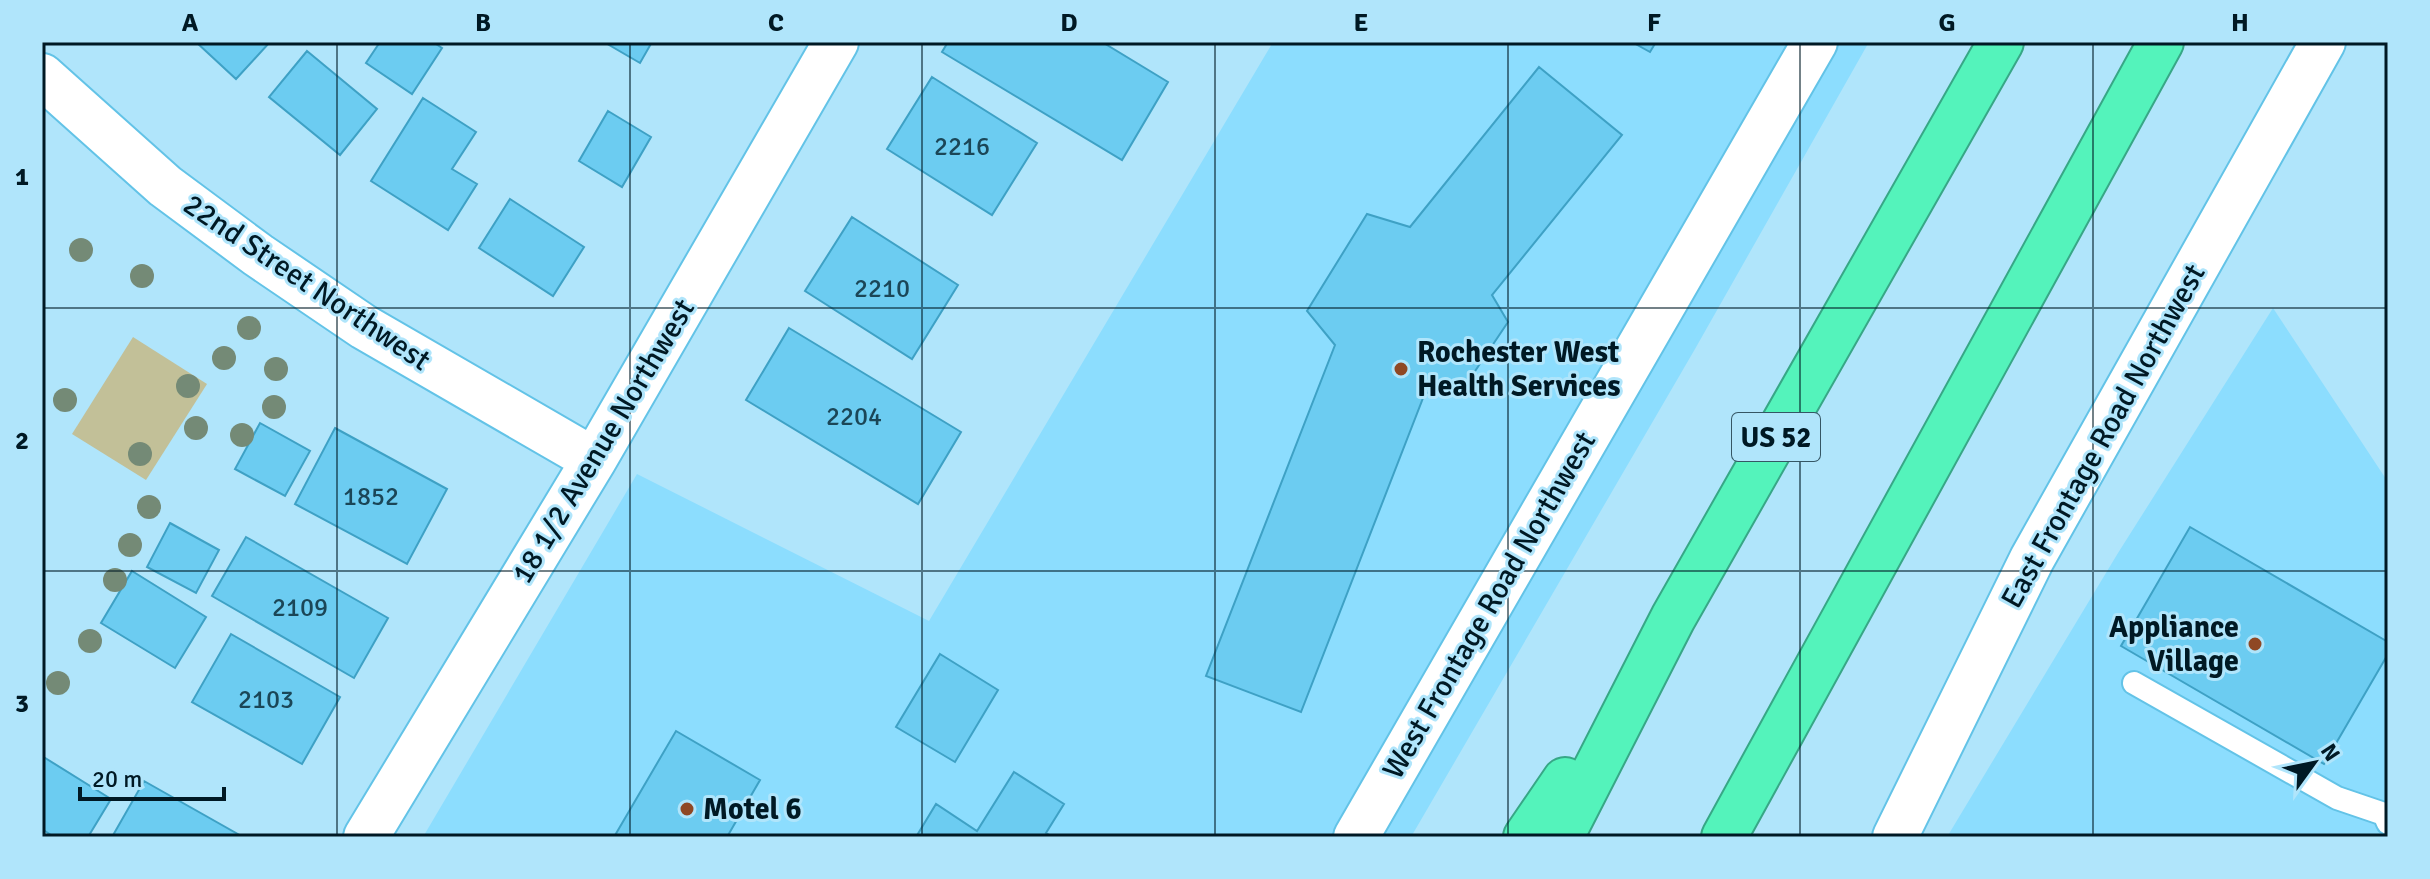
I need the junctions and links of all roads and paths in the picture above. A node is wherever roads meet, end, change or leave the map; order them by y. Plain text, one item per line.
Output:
1 (836, 42) edge
2 (1815, 42) edge
3 (2001, 42) edge
4 (2161, 42) edge
5 (2323, 42) edge
6 (46, 88) edge
7 (594, 460) junction
8 (1673, 618) junction
9 (2134, 683) dead end
10 (2387, 815) edge
11 (366, 837) edge
12 (1356, 837) edge
13 (1526, 837) edge
14 (1561, 837) edge
15 (1724, 837) edge
16 (1895, 837) edge

1 - 7 street, 18 1/2 Avenue Northwest
2 - 12 street, West Frontage Road Northwest
3 - 8 highway, US 52
4 - 15 highway
5 - 16 street, East Frontage Road Northwest
6 - 7 street, 22nd Street Northwest
7 - 11 street, 18 1/2 Avenue Northwest
8 - 13 highway
8 - 14 highway, US 52
9 - 10 lane

